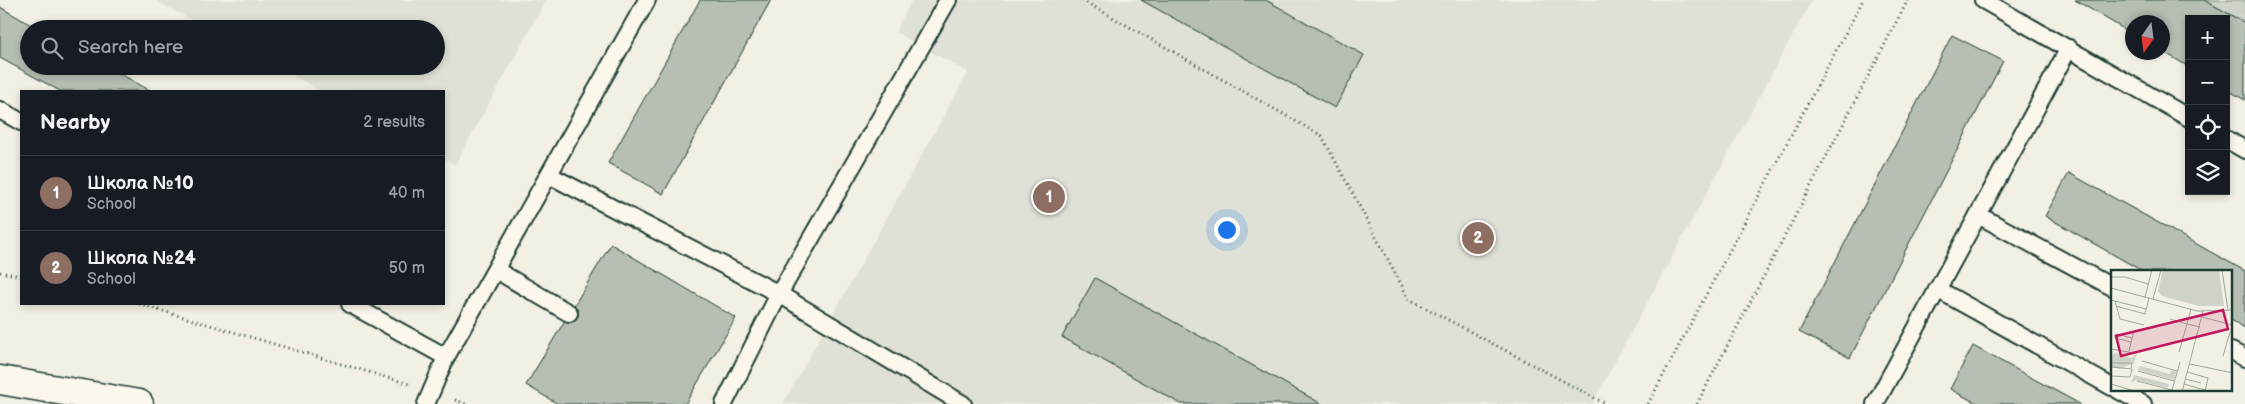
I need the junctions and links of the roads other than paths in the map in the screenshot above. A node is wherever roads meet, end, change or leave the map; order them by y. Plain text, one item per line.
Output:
1 (647, 0) edge
2 (948, 0) edge
3 (1983, 0) edge
4 (2069, 48) junction
5 (0, 110) edge
6 (2185, 116) edge
7 (20, 121) edge
8 (2230, 141) edge
9 (2245, 150) edge
10 (549, 175) junction
11 (1978, 215) junction
12 (496, 270) junction
13 (2111, 286) edge
14 (1937, 289) junction
15 (779, 294) junction
16 (352, 305) edge
17 (569, 313) dead end
18 (2232, 352) edge
19 (446, 357) junction
20 (2245, 358) edge
21 (0, 380) edge
22 (2111, 386) edge
23 (2122, 392) edge
24 (429, 397) edge
25 (139, 404) edge
26 (724, 404) edge
27 (963, 404) edge
28 (1875, 404) edge
29 (2143, 404) edge

1 - 10 lane
2 - 15 lane
3 - 4 lane
4 - 6 lane
4 - 11 lane
5 - 7 lane
8 - 9 lane
10 - 12 lane
10 - 15 lane
11 - 13 lane
11 - 14 lane
12 - 17 lane
12 - 19 lane
14 - 22 lane
14 - 28 lane
15 - 26 lane
15 - 27 lane
16 - 19 lane
18 - 20 lane
19 - 24 lane
21 - 25 main road
23 - 29 lane

